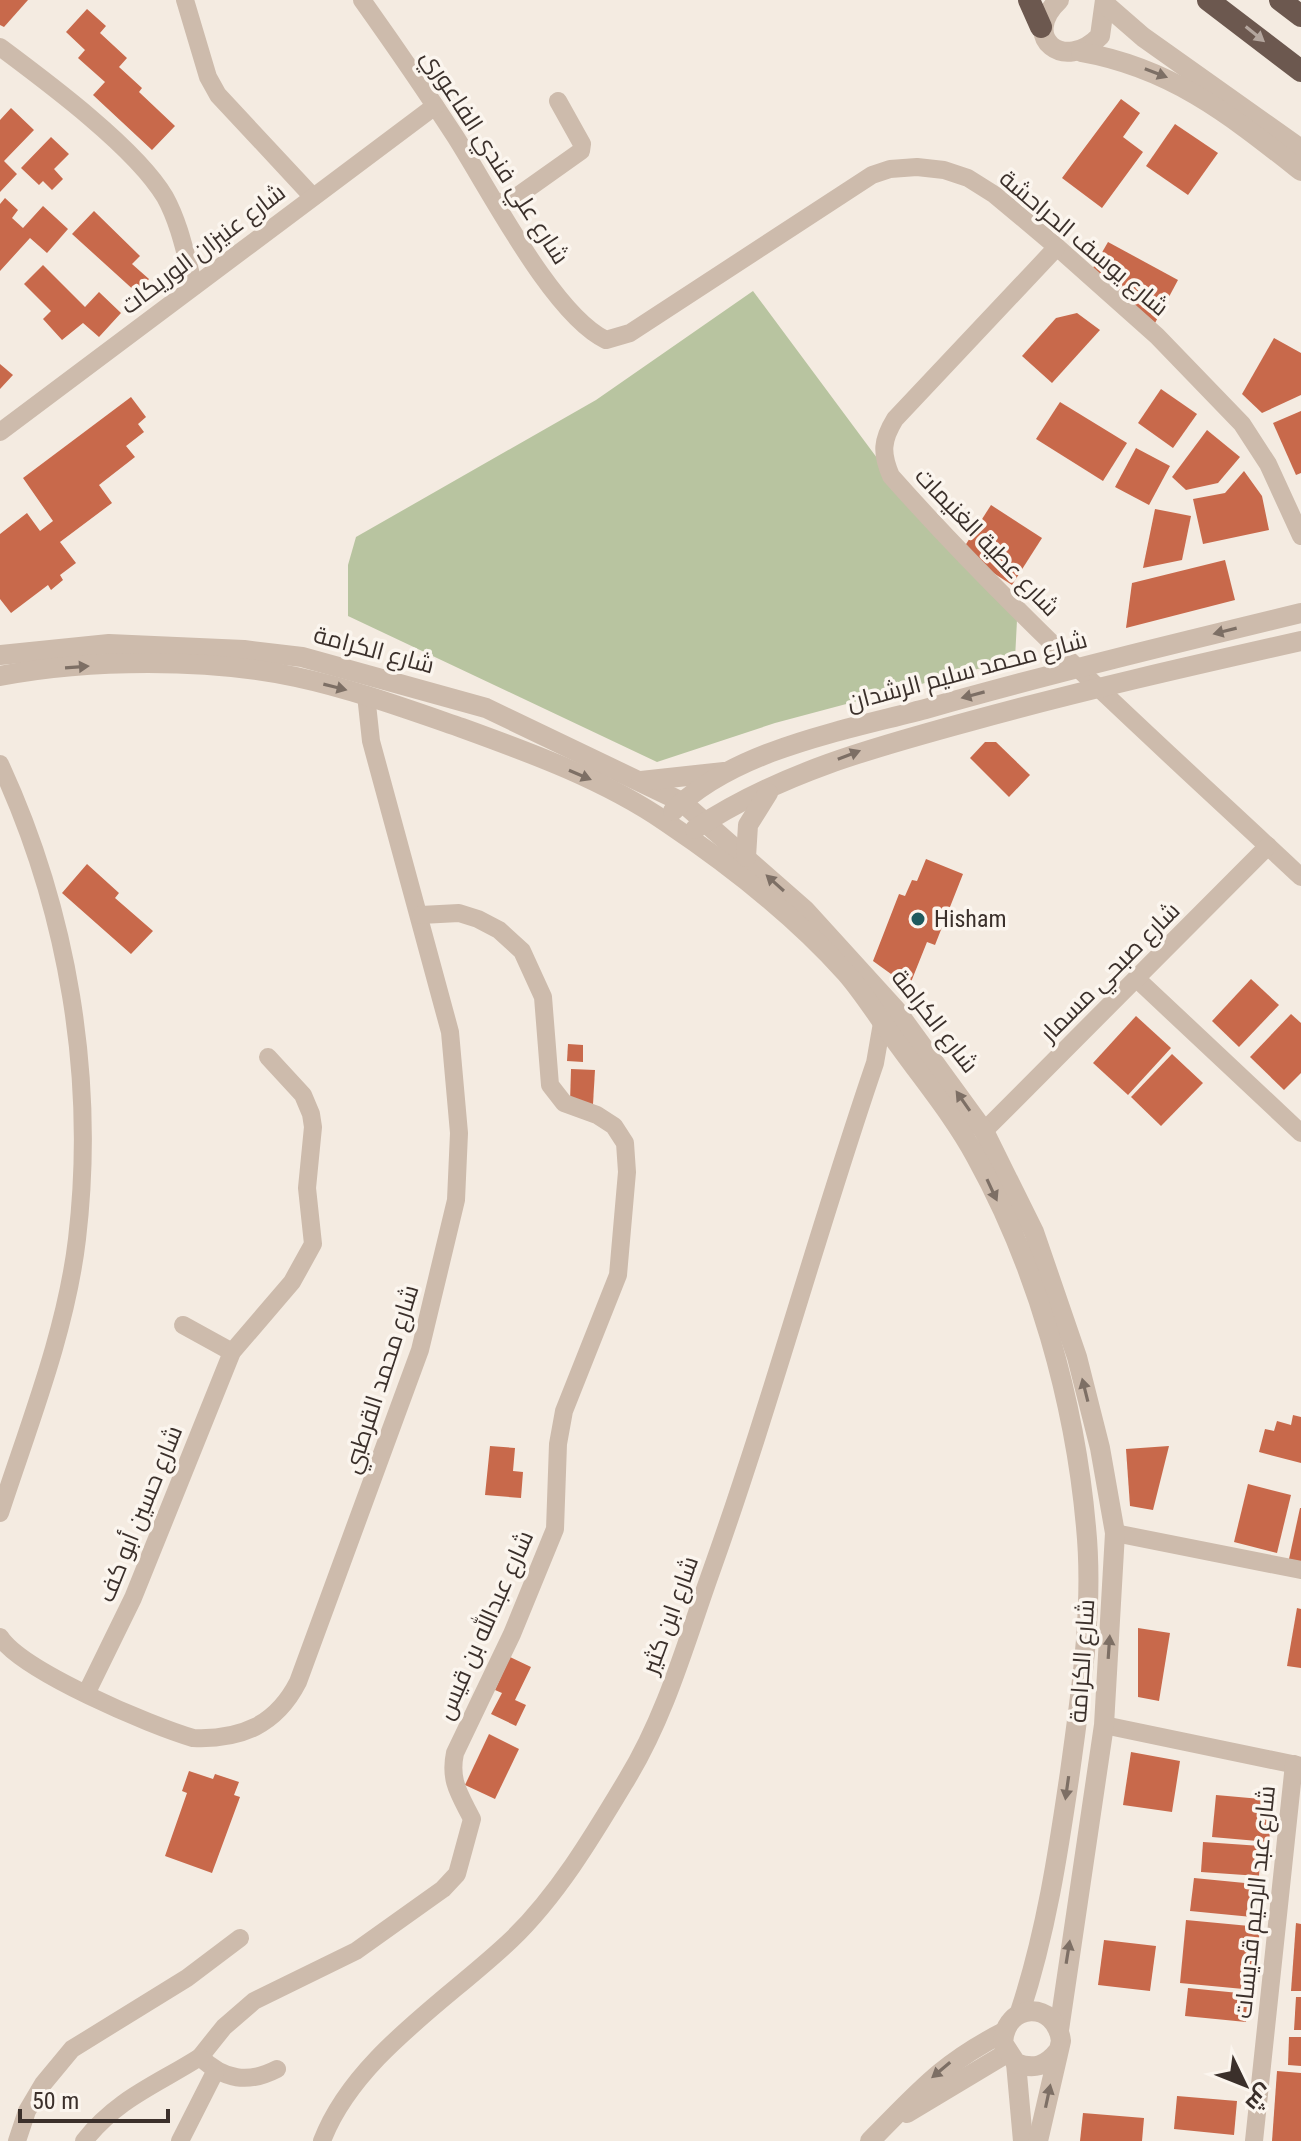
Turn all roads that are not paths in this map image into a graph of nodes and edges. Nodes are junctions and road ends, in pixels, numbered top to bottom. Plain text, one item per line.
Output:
1 (185, 0) edge
2 (362, 0) edge
3 (1029, 0) edge
4 (1059, 0) edge
5 (1208, 0) edge
6 (1280, 0) edge
7 (1105, 2) edge
8 (1301, 16) edge
9 (1041, 27) junction
10 (0, 47) edge
11 (1081, 52) junction
12 (1301, 71) edge
13 (558, 101) dead end
14 (435, 106) junction
15 (1301, 149) edge
16 (1301, 171) edge
17 (313, 197) junction
18 (498, 203) junction
19 (1057, 247) junction
20 (194, 286) junction
21 (594, 334) joint
22 (0, 432) edge
23 (1301, 536) edge
24 (1301, 613) edge
25 (1301, 641) edge
26 (0, 655) edge
27 (1076, 667) junction
28 (0, 676) edge
29 (1095, 686) junction
30 (366, 695) junction
31 (0, 764) edge
32 (728, 772) junction
33 (639, 781) junction
34 (777, 784) junction
35 (682, 802) junction
36 (664, 820) junction
37 (705, 823) junction
38 (686, 836) junction
39 (1268, 846) junction
40 (746, 857) junction
41 (1301, 877) edge
42 (421, 915) junction
43 (1138, 980) junction
44 (889, 1017) junction
45 (268, 1057) dead end
46 (984, 1131) junction
47 (1301, 1133) edge
48 (183, 1325) dead end
49 (232, 1352) junction
50 (0, 1513) edge
51 (1115, 1533) junction
52 (1301, 1570) edge
53 (0, 1637) edge
54 (87, 1692) junction
55 (1104, 1725) junction
56 (1297, 1765) edge
57 (240, 1938) dead end
58 (1020, 2012) junction
59 (1004, 2032) junction
60 (1059, 2040) junction
61 (200, 2057) junction
62 (1011, 2058) junction
63 (277, 2069) dead end
64 (215, 2072) junction
65 (889, 2122) junction
66 (17, 2141) edge
67 (84, 2141) edge
68 (180, 2141) edge
69 (322, 2141) edge
70 (870, 2141) edge
71 (1023, 2141) edge
72 (1038, 2141) edge
73 (1254, 2141) edge

1 - 17 street
2 - 14 street, شارع علي فندي الفاعوري
3 - 9 highway
4 - 9 street
5 -> 12 highway
6 - 8 highway
7 - 11 street
7 - 15 street
9 - 11 street
10 - 20 street
11 -> 16 street
13 - 18 street
14 - 17 street, شارع عنيزان الوريكات
14 - 18 street, شارع علي فندي الفاعوري
17 - 20 street, شارع عنيزان الوريكات
18 - 21 street, شارع علي فندي الفاعوري
19 - 21 street, شارع يوسف الحراحشة
19 - 23 street, شارع يوسف الحراحشة
19 - 27 street, شارع عطية الغنيمات
20 - 22 street, شارع عنيزان الوريكات
24 -> 27 street, شارع محمد سليم الرشدان
25 - 29 street, شارع محمد سليم الرشدان
26 - 33 street, شارع الكرامة
27 - 29 street, شارع عطية الغنيمات
27 -> 32 street, شارع محمد سليم الرشدان
28 -> 30 street, شارع الكرامة
34 -> 29 street, شارع محمد سليم الرشدان
29 - 39 street, شارع عطية الغنيمات
30 -> 36 street, شارع الكرامة
30 - 42 street, شارع محمد القرطبي
31 - 50 street
32 - 33 street
32 - 35 street, شارع محمد سليم الرشدان
33 - 35 street, شارع الكرامة
34 - 37 street, شارع محمد سليم الرشدان
34 - 40 street
35 - 36 street, شارع محمد سليم الرشدان
35 - 37 street, شارع الكرامة
36 - 38 street, شارع الكرامة
37 - 38 street, شارع محمد سليم الرشدان
37 - 40 street, شارع الكرامة
38 - 44 street, شارع الكرامة
39 - 41 street, شارع عطية الغنيمات
39 - 43 street, شارع صبحي مسمار
44 -> 40 street, شارع الكرامة
42 - 54 street, شارع محمد القرطبي
42 - 61 street, شارع عبدالله بن قيس
43 - 46 street, شارع صبحي مسمار
43 - 47 street
46 -> 44 street, شارع الكرامة
44 -> 58 street, شارع الكرامة
44 - 69 street, شارع ابن كثير
45 - 49 street, شارع حسين أبو كف
51 -> 46 street, شارع الكرامة
48 - 49 street
49 - 54 street, شارع حسين أبو كف
51 - 52 street
55 -> 51 street, شارع الكرامة
53 - 54 street, شارع محمد القرطبي
55 - 56 street
60 -> 55 street, شارع الكرامة
56 - 73 street, شارع عبد الرحيم قديسات
57 - 66 street
58 - 59 street
58 - 60 street
59 - 62 street
59 -> 65 street
60 - 62 street
72 -> 60 street, شارع الكرامة
61 - 64 street
61 - 67 street, شارع عبدالله بن قيس
62 - 65 street
62 - 71 street
63 - 64 street
64 - 68 street
65 - 70 street

